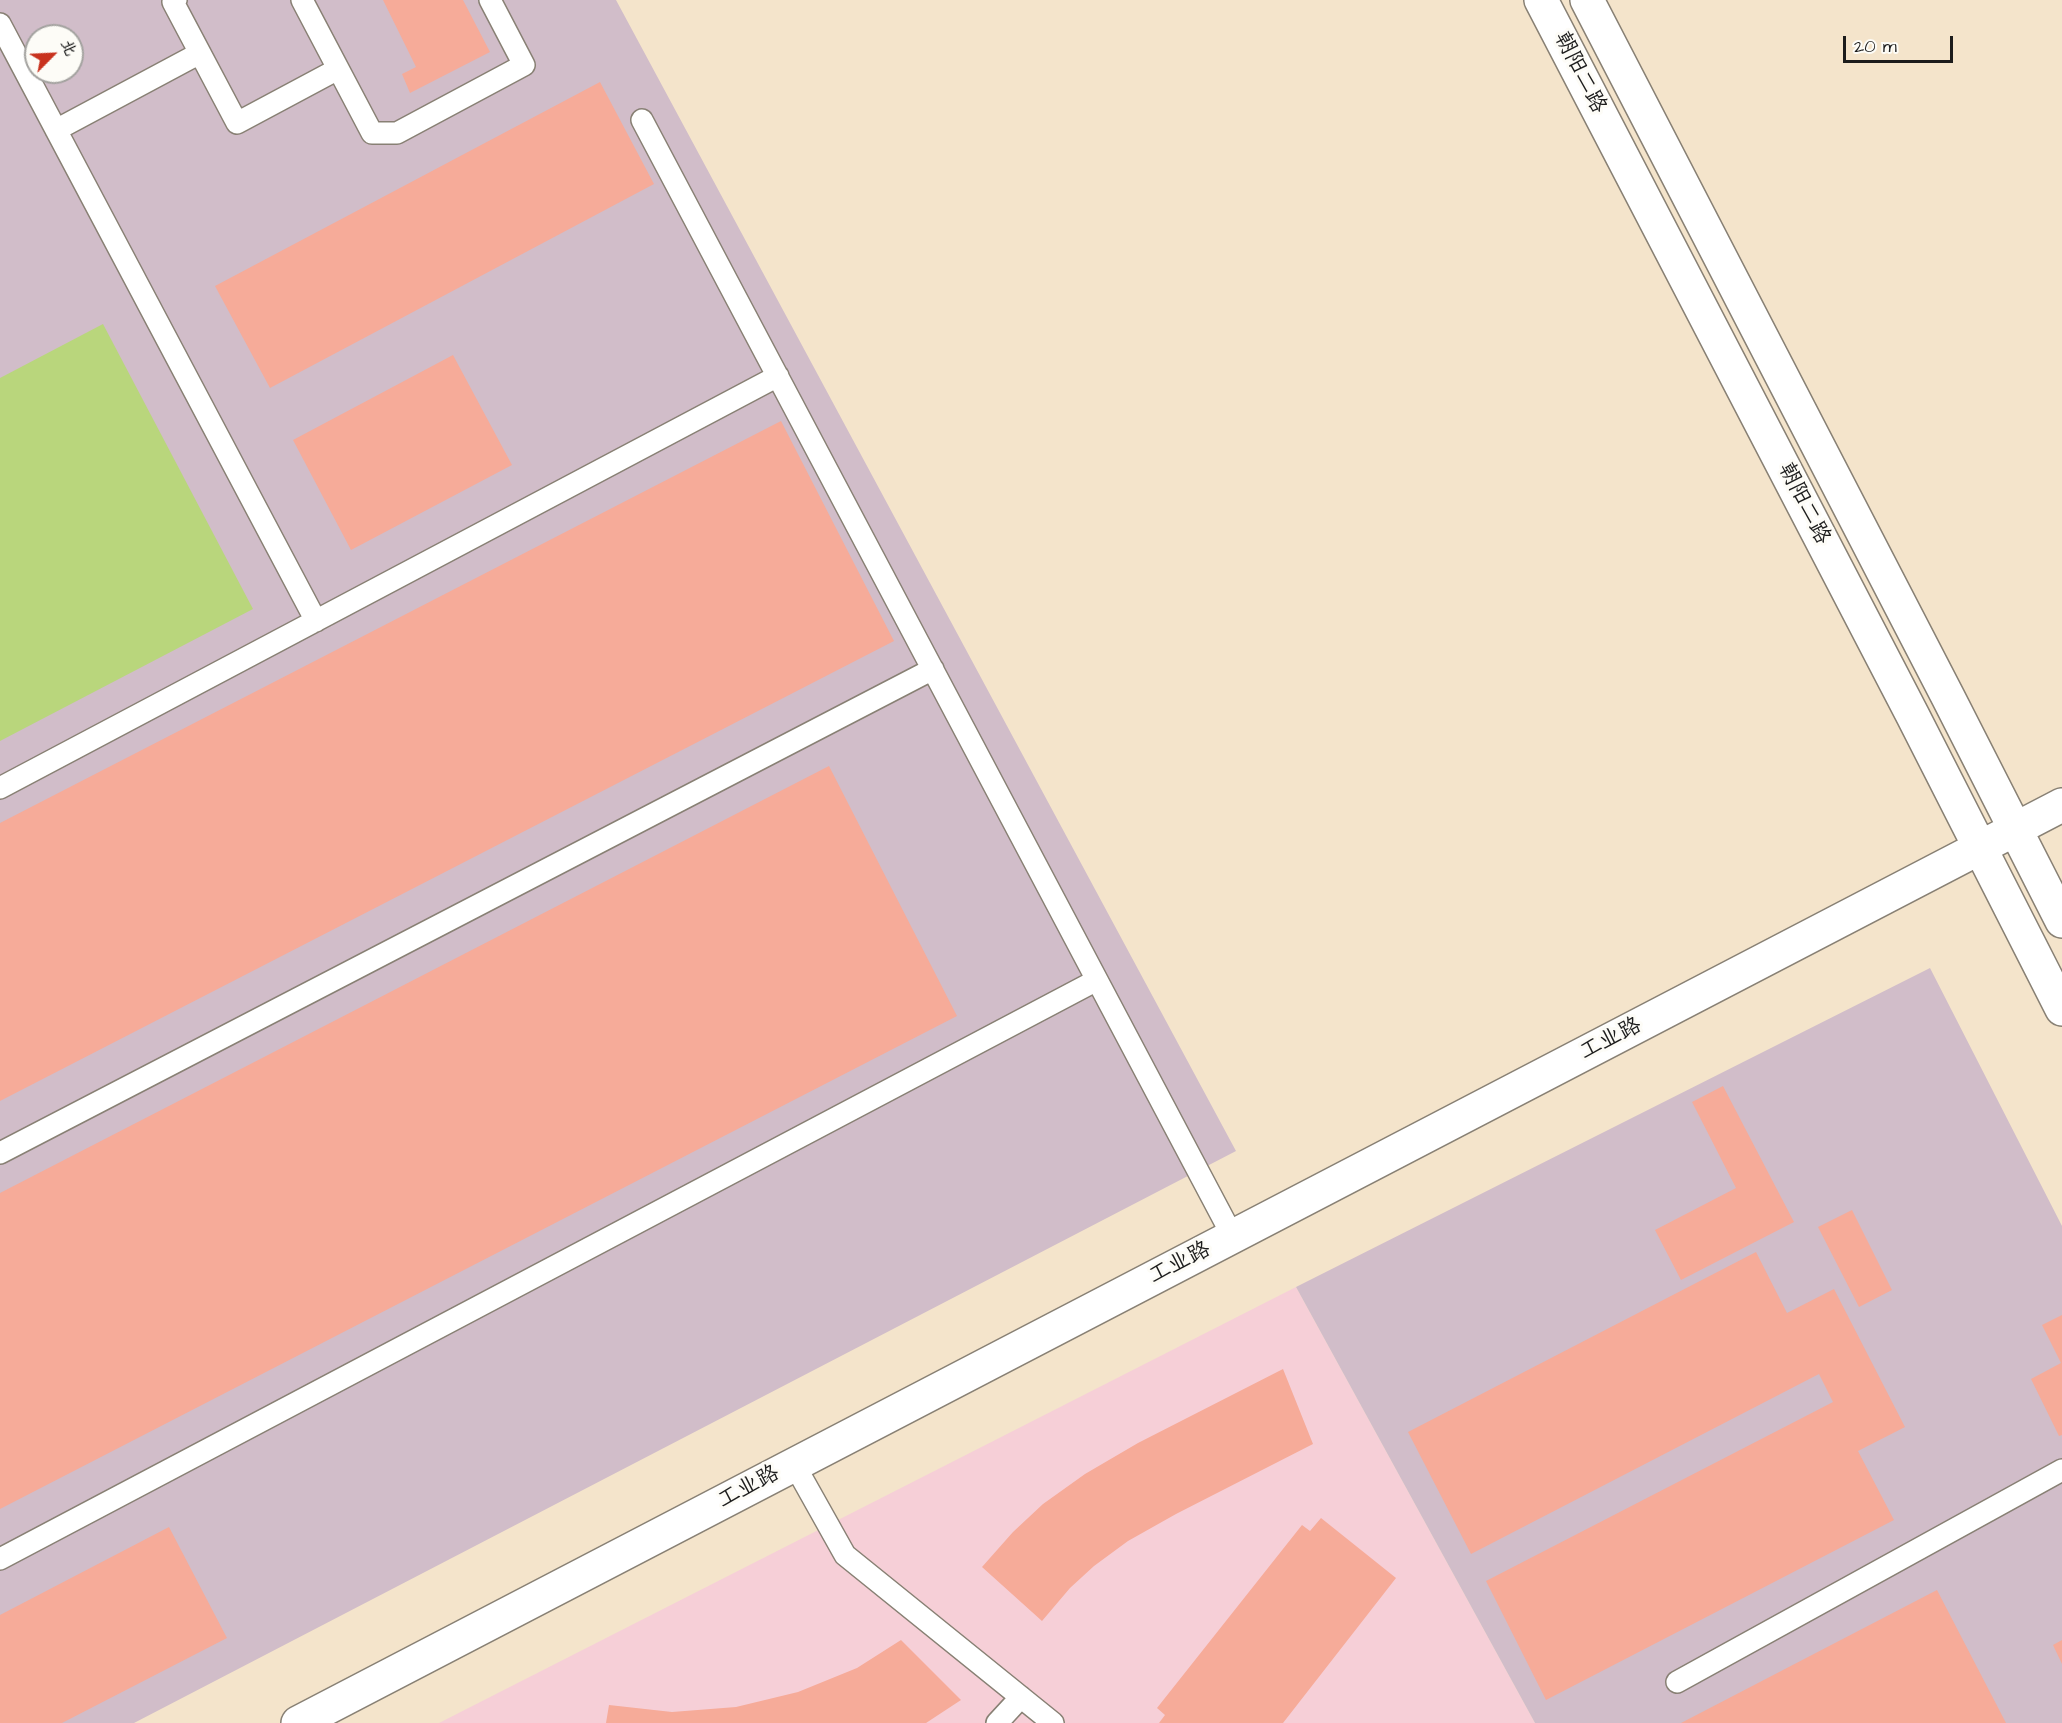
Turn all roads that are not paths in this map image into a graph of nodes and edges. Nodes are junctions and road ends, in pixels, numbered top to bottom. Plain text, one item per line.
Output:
1 (176, 0) edge
2 (302, 0) edge
3 (490, 0) edge
4 (1541, 0) edge
5 (1587, 0) edge
6 (0, 24) edge
7 (200, 53) junction
8 (338, 69) junction
9 (642, 120) dead end
10 (56, 130) junction
11 (778, 376) junction
12 (316, 621) junction
13 (933, 669) junction
14 (0, 788) edge
15 (2062, 806) edge
16 (2015, 830) junction
17 (1980, 848) junction
18 (2062, 921) edge
19 (1097, 980) junction
20 (2062, 1009) edge
21 (0, 1153) edge
22 (1233, 1237) junction
23 (794, 1464) junction
24 (2062, 1470) edge
25 (0, 1559) edge
26 (1677, 1682) dead end
27 (1021, 1697) junction
28 (298, 1723) edge
29 (997, 1723) edge
30 (1053, 1723) edge

1 - 7 lane
2 - 8 lane
3 - 8 lane
4 - 17 street, 朝阳二路
5 - 16 street, 朝阳二路
6 - 10 lane
7 - 8 lane
7 - 10 lane
9 - 11 lane
10 - 12 lane
11 - 12 lane
11 - 13 lane
12 - 14 lane
13 - 19 lane
13 - 21 lane
15 - 16 street, 工业路
16 - 17 street, 工业路
16 - 18 street, 朝阳二路
17 - 20 street, 朝阳二路
17 - 22 street, 工业路
19 - 22 lane
19 - 25 lane
22 - 23 street, 工业路
23 - 27 lane
23 - 28 street, 工业路
24 - 26 lane
27 - 29 lane
27 - 30 lane

